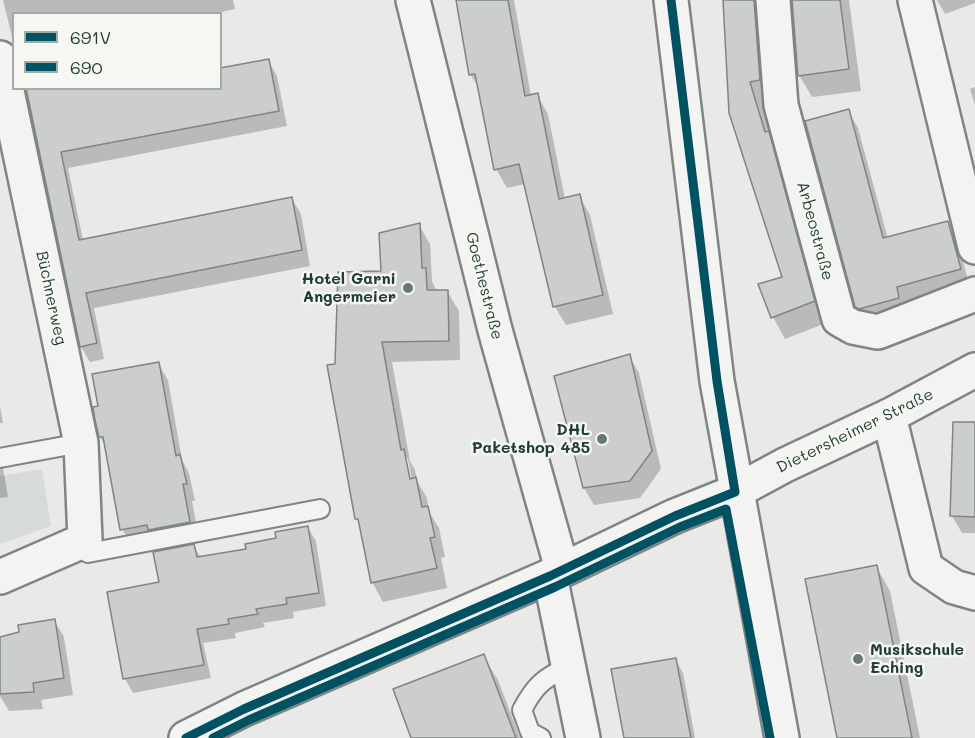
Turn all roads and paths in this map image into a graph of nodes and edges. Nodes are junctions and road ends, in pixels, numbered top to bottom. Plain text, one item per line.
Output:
1 (413, 0) edge
2 (671, 0) edge
3 (772, 0) edge
4 (915, 0) edge
5 (0, 58) edge
6 (975, 248) edge
7 (975, 294) edge
8 (975, 370) edge
9 (889, 416) junction
10 (81, 443) junction
11 (0, 458) edge
12 (735, 492) junction
13 (320, 509) dead end
14 (86, 546) junction
15 (556, 573) junction
16 (0, 577) edge
17 (975, 593) edge
18 (569, 666) junction
19 (186, 738) edge
20 (541, 738) edge
21 (583, 738) edge
22 (782, 738) edge

1 - 15 street, Goethestraße
2 - 12 street
3 - 7 street, Arbeostraße
4 - 6 street
5 - 10 street, Büchnerweg
8 - 9 street, Dietersheimer Straße
9 - 12 street, Dietersheimer Straße
9 - 17 street
10 - 11 lane
10 - 14 street, Büchnerweg
12 - 15 street, Dietersheimer Straße
12 - 22 street
13 - 14 lane
14 - 16 street
15 - 18 street, Goethestraße
15 - 19 street, Dietersheimer Straße
18 - 20 lane
18 - 21 street, Goethestraße

